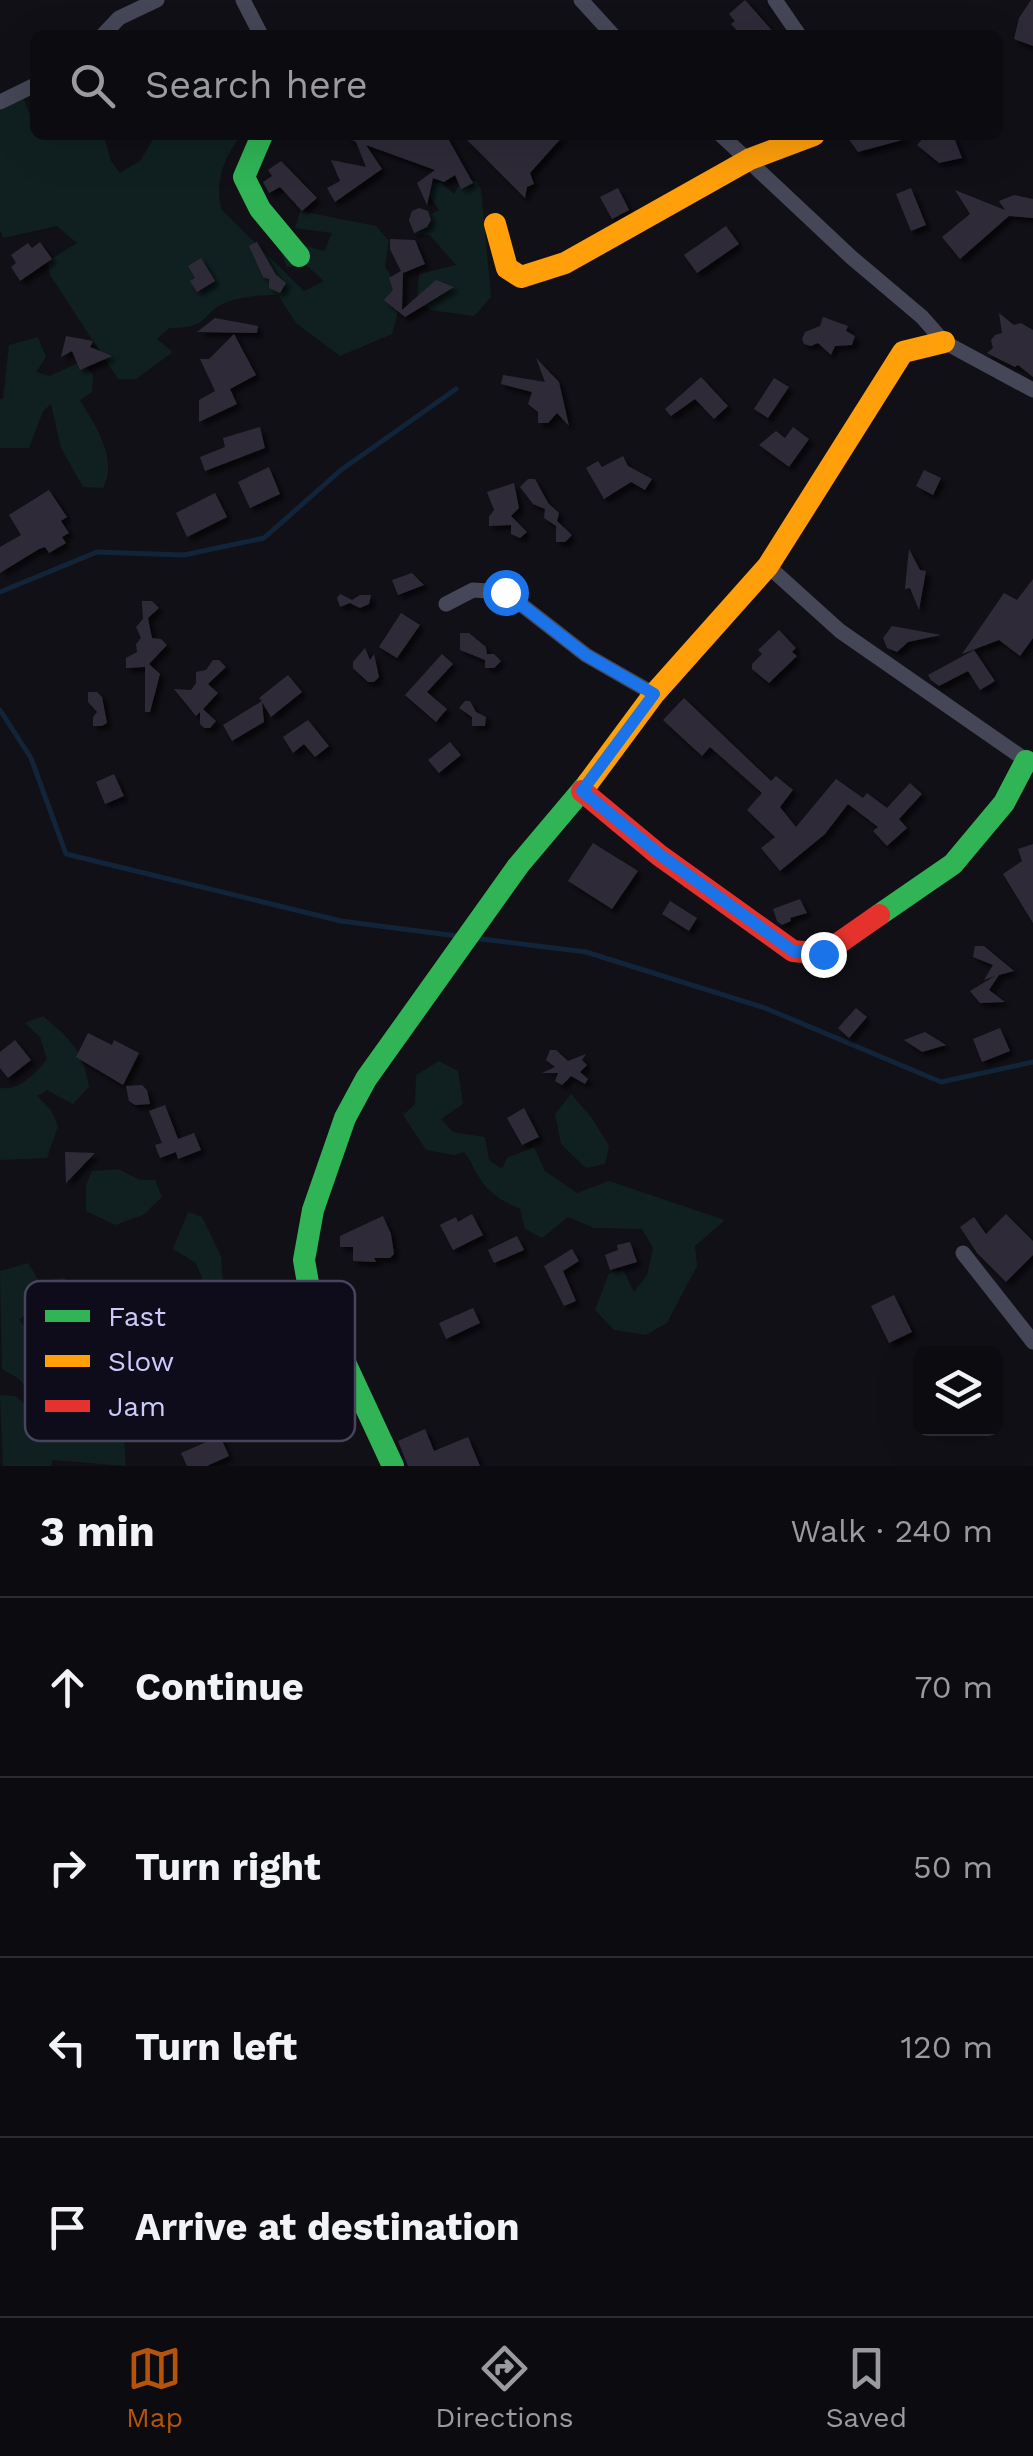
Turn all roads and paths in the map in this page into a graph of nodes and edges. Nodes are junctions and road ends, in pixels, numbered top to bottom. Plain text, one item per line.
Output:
1 (158, 0) edge
2 (243, 0) edge
3 (582, 0) edge
4 (775, 0) edge
5 (108, 30) edge
6 (258, 30) edge
7 (609, 30) edge
8 (796, 30) edge
9 (30, 87) edge
10 (0, 102) edge
11 (260, 140) edge
12 (727, 140) edge
13 (801, 140) edge
14 (750, 159) junction
15 (495, 224) dead end
16 (299, 256) dead end
17 (922, 318) junction
18 (944, 342) junction
19 (903, 352) junction
20 (1033, 390) edge
21 (768, 566) junction
22 (446, 604) dead end
23 (654, 694) junction
24 (1030, 763) edge
25 (582, 791) junction
26 (962, 1254) dead end
27 (308, 1281) edge
28 (1033, 1342) edge
29 (355, 1383) edge
30 (394, 1466) edge

1 - 5 street
2 - 6 street
3 - 7 street
4 - 8 street
9 - 10 street
11 - 16 street
12 - 14 street
13 - 14 street
14 - 15 street
14 - 17 street
17 - 18 street
17 - 19 street
18 - 19 street
18 - 20 street
19 - 21 street
21 - 23 street
21 - 24 street
22 - 23 street
23 - 25 street
24 - 25 street
25 - 27 street
26 - 28 street
29 - 30 street

